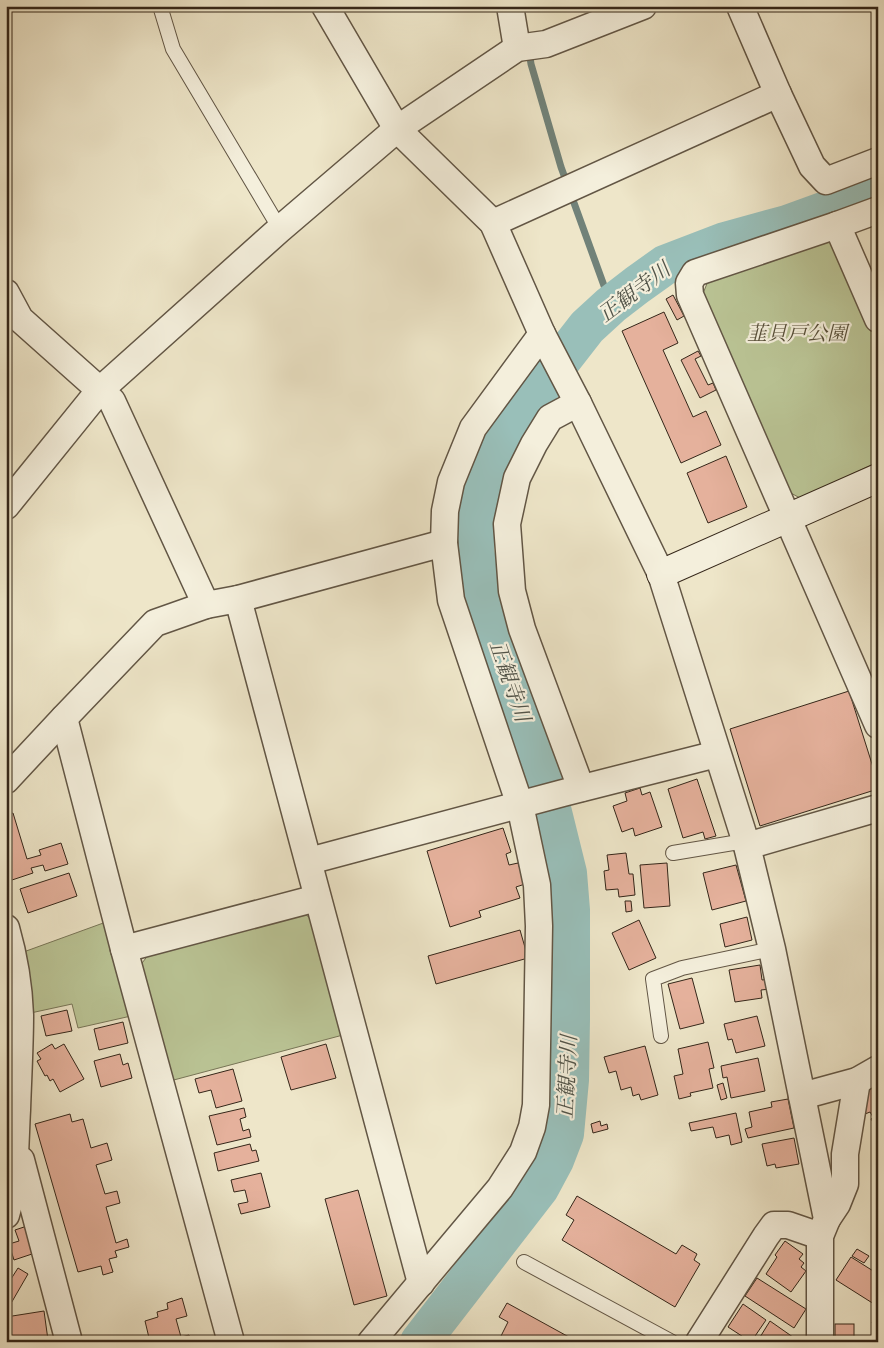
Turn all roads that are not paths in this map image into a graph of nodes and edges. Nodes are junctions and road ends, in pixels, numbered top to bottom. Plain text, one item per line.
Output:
1 (160, 6) edge
2 (325, 6) edge
3 (510, 6) edge
4 (643, 6) edge
5 (740, 6) edge
6 (526, 46) junction
7 (778, 94) junction
8 (397, 129) junction
9 (878, 161) edge
10 (878, 210) edge
11 (493, 222) junction
12 (837, 225) junction
13 (280, 230) junction
14 (6, 293) edge
15 (878, 319) edge
16 (13, 321) edge
17 (546, 341) junction
18 (99, 391) junction
19 (573, 394) junction
20 (878, 478) edge
21 (6, 506) edge
22 (788, 517) junction
23 (444, 543) junction
24 (661, 574) junction
25 (238, 599) junction
26 (206, 605) junction
27 (64, 718) junction
28 (878, 725) edge
29 (717, 754) junction
30 (6, 780) edge
31 (572, 791) junction
32 (524, 804) junction
33 (878, 808) edge
34 (746, 844) junction
35 (673, 853) dead end
36 (310, 861) junction
37 (318, 898) junction
38 (6, 928) edge
39 (772, 948) junction
40 (124, 949) junction
41 (660, 1036) dead end
42 (867, 1075) edge
43 (802, 1096) junction
44 (16, 1140) junction
45 (6, 1215) edge
46 (823, 1228) junction
47 (524, 1262) dead end
48 (421, 1283) junction
49 (69, 1342) edge
50 (231, 1342) edge
51 (371, 1342) edge
52 (672, 1342) edge
53 (699, 1342) edge
54 (820, 1342) edge

1 - 13 lane
2 - 8 street
3 - 6 street
4 - 6 street
5 - 7 street
6 - 8 street
7 - 9 street
7 - 11 street
8 - 11 street
8 - 13 street
10 - 12 street
11 - 17 street
12 - 15 street
12 - 22 street
13 - 18 street
14 - 16 street
16 - 18 street
17 - 19 street
17 - 23 street
18 - 21 street
18 - 26 street
19 - 24 street
19 - 31 street
20 - 22 street
22 - 24 street
22 - 28 street
23 - 25 street
23 - 32 street
24 - 29 street
25 - 26 street
25 - 36 street
26 - 27 street
27 - 30 street
27 - 40 street
29 - 31 street
29 - 34 street
31 - 32 street
32 - 36 street
32 - 48 street
33 - 34 street
34 - 35 lane
34 - 39 street
36 - 37 street
37 - 40 street
37 - 48 street
38 - 44 street
39 - 41 lane
39 - 43 street
40 - 50 street
42 - 43 street
42 - 46 street
43 - 46 street
44 - 45 street
44 - 49 street
46 - 53 street
46 - 54 street
47 - 52 lane
48 - 51 street

